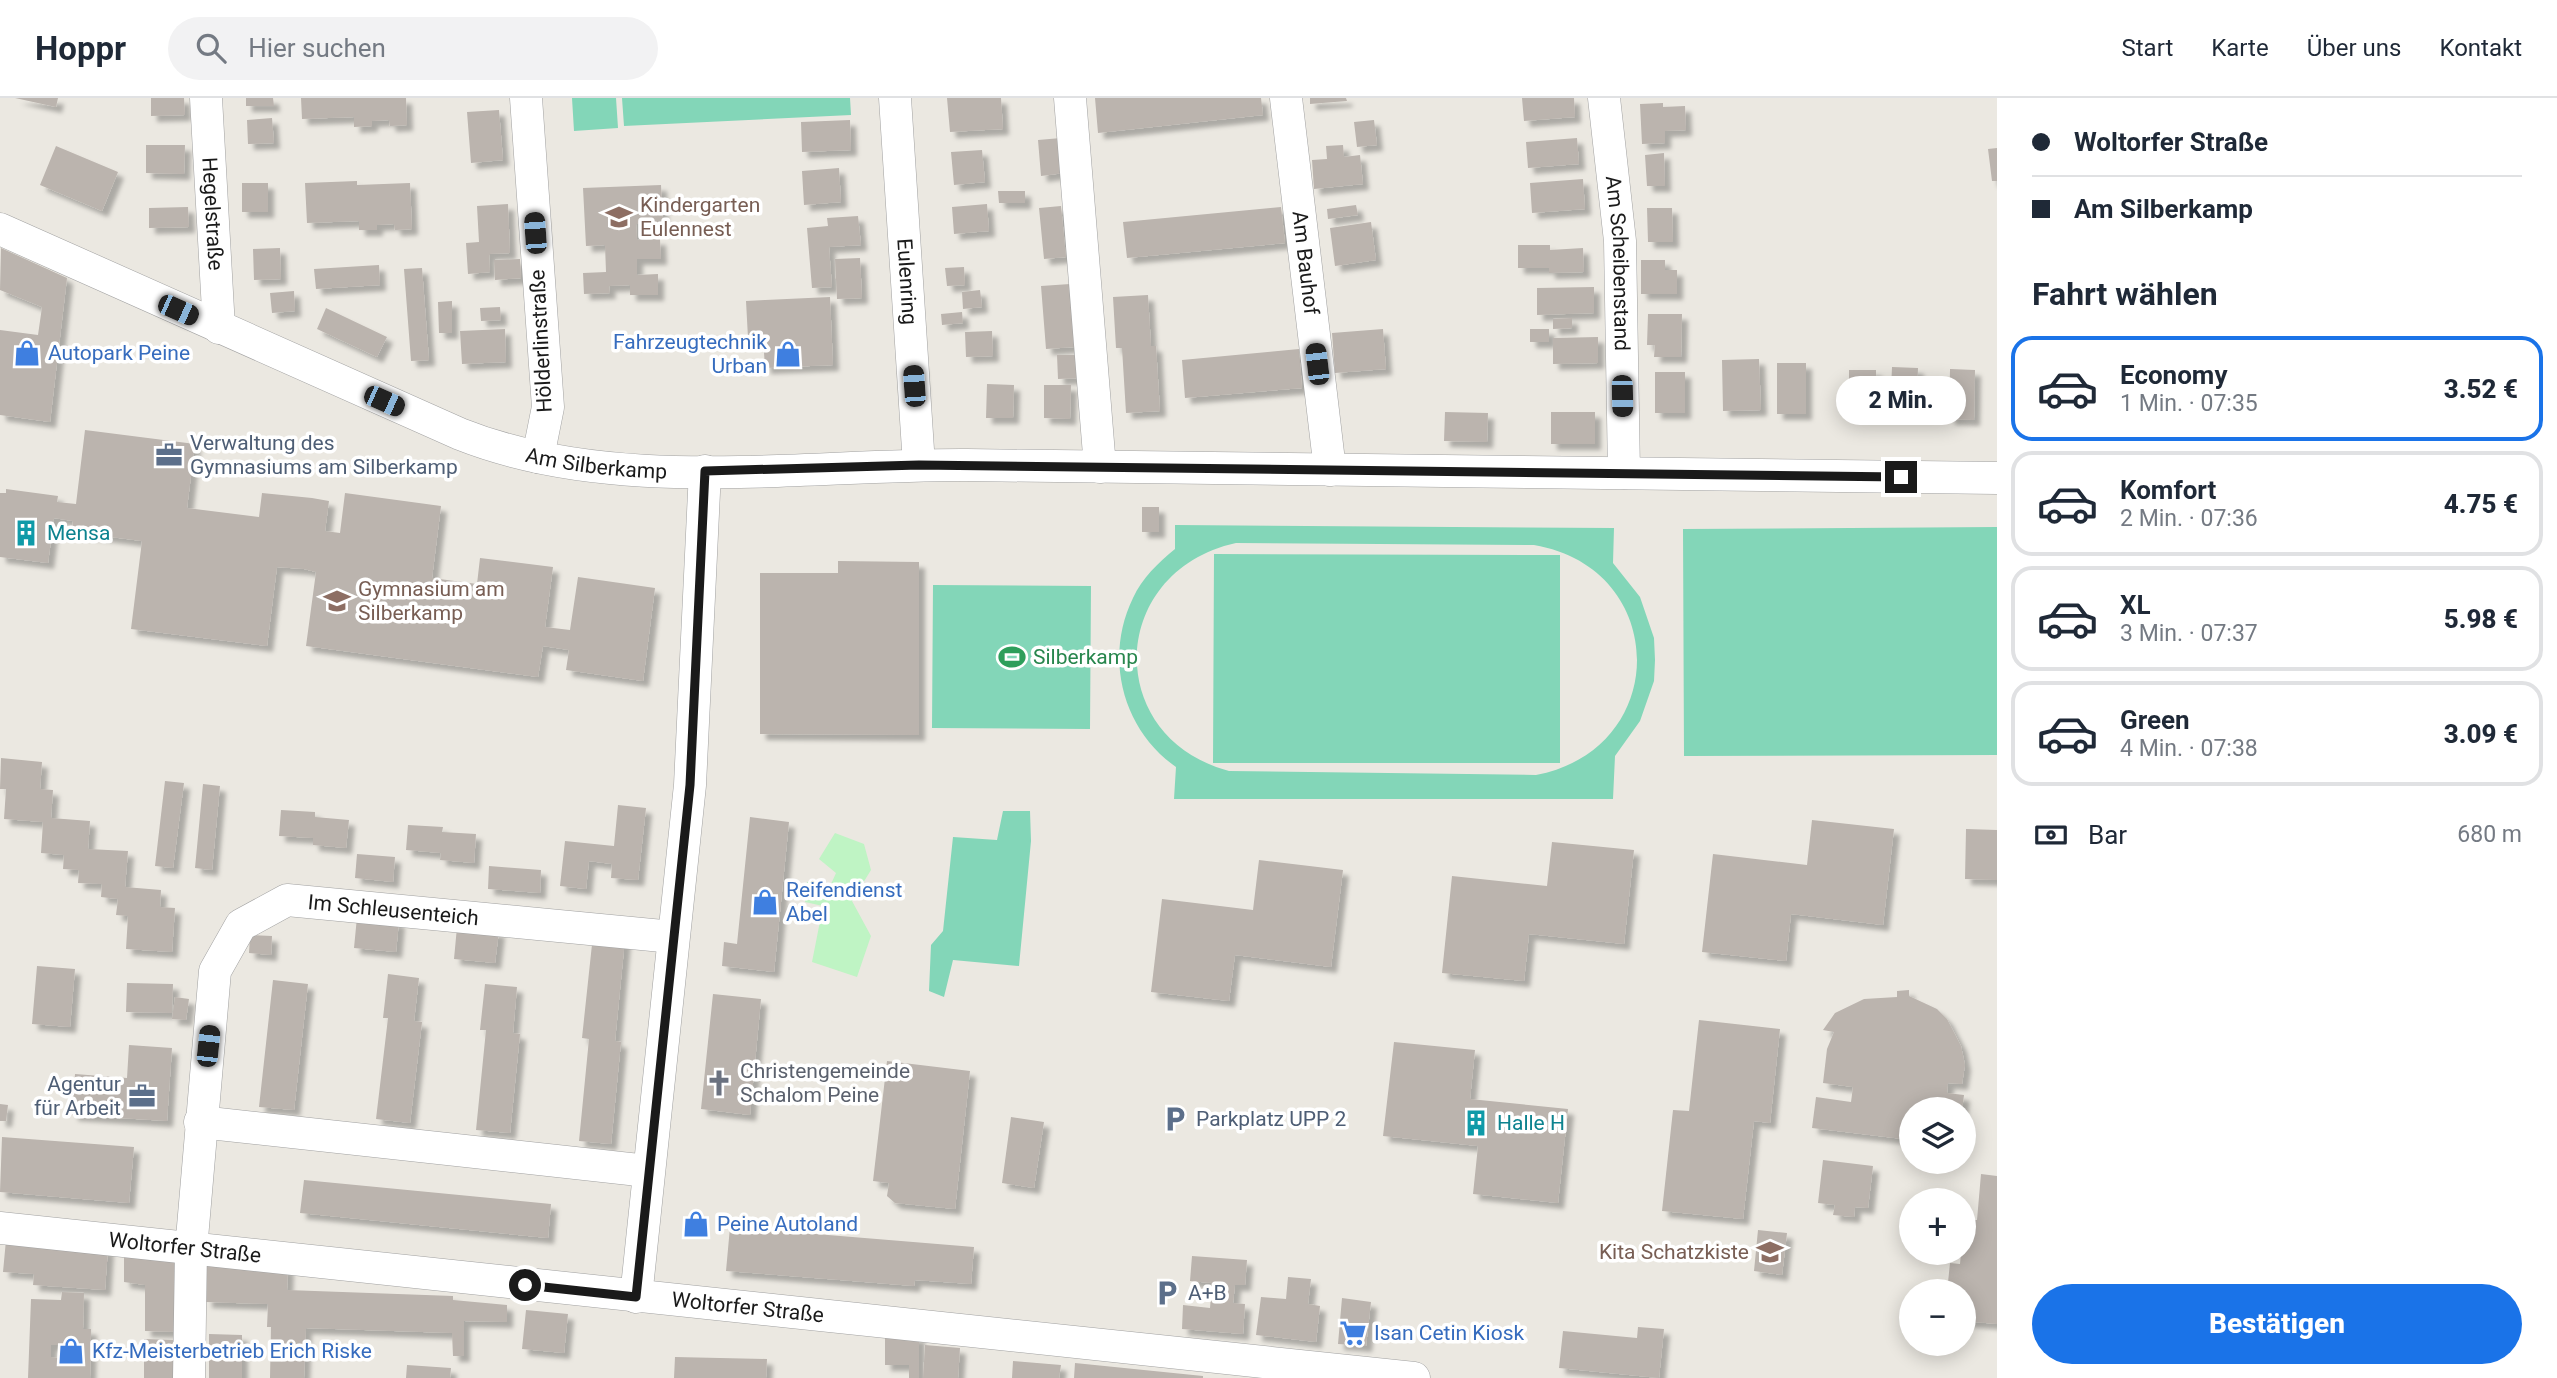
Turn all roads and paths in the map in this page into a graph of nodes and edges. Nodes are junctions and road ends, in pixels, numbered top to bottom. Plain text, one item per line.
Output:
1 (206, 98) edge
2 (526, 98) edge
3 (895, 98) edge
4 (1070, 98) edge
5 (1286, 98) edge
6 (1604, 98) edge
7 (0, 229) edge
8 (219, 328) junction
9 (538, 457) junction
10 (919, 465) junction
11 (1100, 467) junction
12 (1330, 470) junction
13 (705, 471) junction
14 (1624, 473) junction
15 (1997, 478) edge
16 (673, 937) junction
17 (200, 1122) junction
18 (648, 1171) junction
19 (0, 1228) edge
20 (191, 1250) junction
21 (636, 1297) junction
22 (189, 1378) edge
23 (1414, 1378) edge

1 - 8 street, Hegelstraße
2 - 9 street, Hölderlinstraße
3 - 10 street, Eulenring
4 - 11 street
5 - 12 street, Am Bauhof
6 - 14 street, Am Scheibenstand
7 - 8 street, Am Silberkamp
8 - 9 street, Am Silberkamp
9 - 13 street, Am Silberkamp
10 - 11 street, Am Silberkamp
10 - 13 street, Am Silberkamp
11 - 12 street, Am Silberkamp
12 - 14 street, Am Silberkamp
13 - 16 street
14 - 15 street, Am Silberkamp
16 - 17 street, Im Schleusenteich
16 - 18 street
17 - 18 street
17 - 20 street, Im Schleusenteich
18 - 21 street
19 - 20 street, Woltorfer Straße
20 - 21 street, Woltorfer Straße
20 - 22 street, Im Schleusenteich
21 - 23 street, Woltorfer Straße

